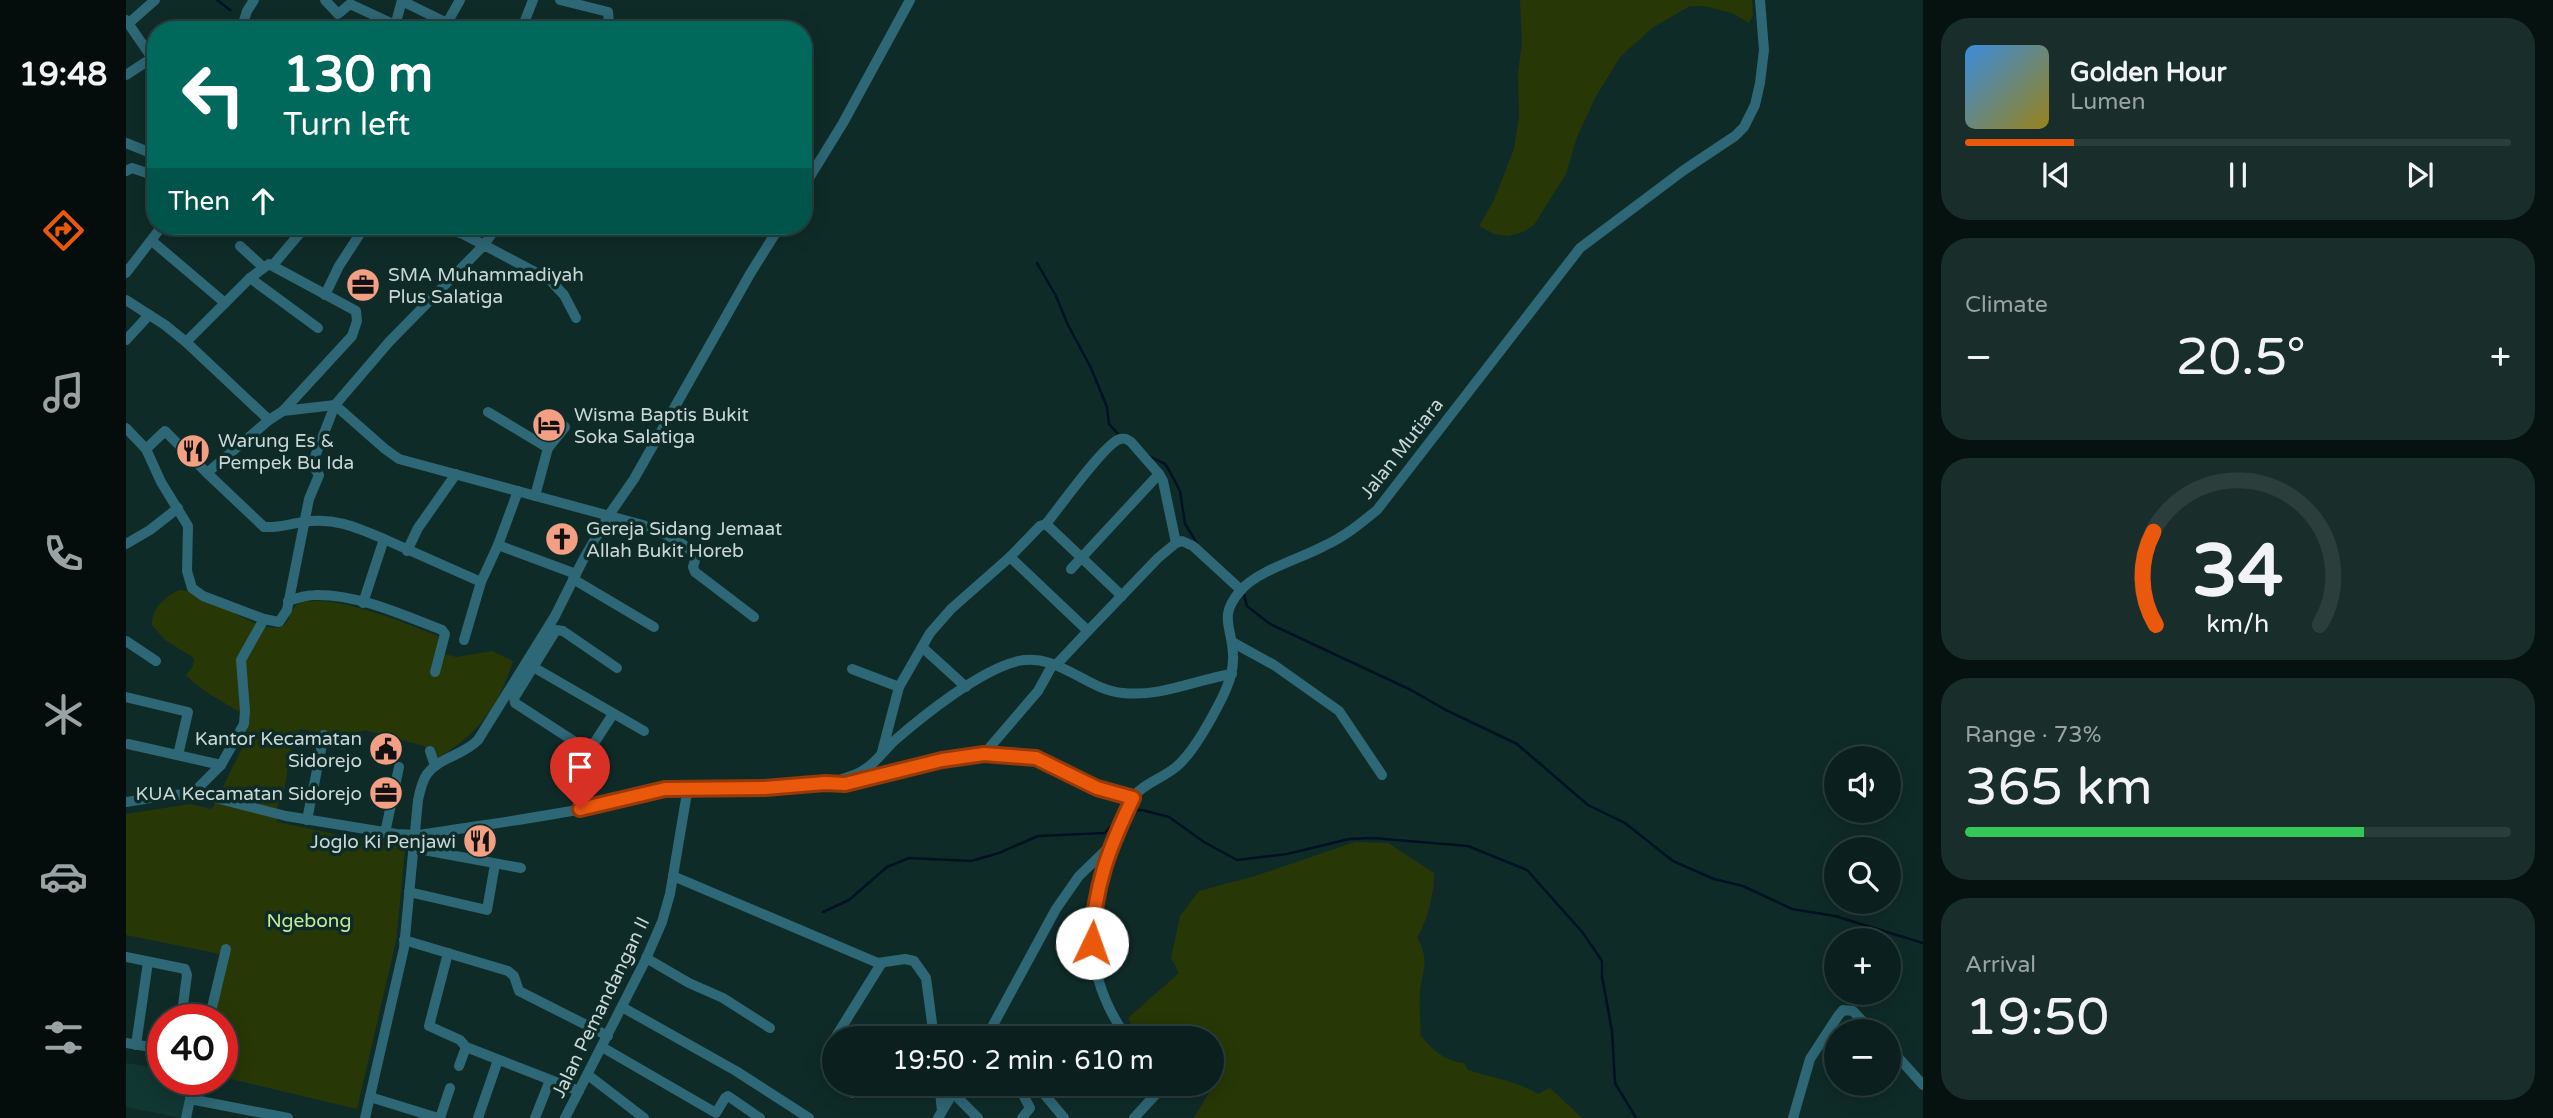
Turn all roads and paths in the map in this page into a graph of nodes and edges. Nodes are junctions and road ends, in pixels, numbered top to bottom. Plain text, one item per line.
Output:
1 (155, 0) edge
2 (254, 0) edge
3 (325, 0) edge
4 (402, 0) edge
5 (460, 0) edge
6 (533, 0) edge
7 (560, 0) edge
8 (910, 0) edge
9 (1760, 0) edge
10 (573, 1) edge
11 (127, 21) edge
12 (244, 21) edge
13 (382, 21) edge
14 (397, 21) edge
15 (443, 21) edge
16 (448, 21) edge
17 (525, 21) edge
18 (607, 21) edge
19 (147, 49) edge
20 (147, 63) edge
21 (126, 75) edge
22 (126, 143) edge
23 (147, 151) edge
24 (126, 171) edge
25 (147, 173) edge
26 (812, 173) edge
27 (156, 235) edge
28 (297, 235) edge
29 (359, 235) edge
30 (465, 235) edge
31 (491, 235) edge
32 (774, 235) edge
33 (152, 241) junction
34 (484, 245) junction
35 (240, 246) dead end
36 (268, 266) junction
37 (126, 273) edge
38 (250, 278) junction
39 (325, 295) junction
40 (126, 300) edge
41 (225, 303) junction
42 (149, 315) junction
43 (576, 318) dead end
44 (318, 328) dead end
45 (126, 340) edge
46 (186, 341) junction
47 (335, 405) junction
48 (283, 411) junction
49 (488, 412) dead end
50 (269, 420) junction
51 (565, 427) dead end
52 (126, 428) edge
53 (548, 448) junction
54 (146, 449) junction
55 (207, 473) junction
56 (456, 474) junction
57 (1159, 474) junction
58 (518, 491) junction
59 (535, 496) junction
60 (178, 508) junction
61 (609, 515) junction
62 (305, 521) junction
63 (1046, 524) junction
64 (384, 539) junction
65 (1176, 543) junction
66 (126, 544) edge
67 (498, 545) junction
68 (407, 551) junction
69 (1010, 557) junction
70 (1081, 558) junction
71 (1071, 569) dead end
72 (575, 576) junction
73 (481, 582) junction
74 (1241, 590) junction
75 (1122, 596) junction
76 (288, 601) junction
77 (363, 603) junction
78 (754, 617) dead end
79 (264, 619) junction
80 (654, 627) dead end
81 (1088, 631) junction
82 (464, 640) dead end
83 (126, 641) edge
84 (1232, 642) junction
85 (922, 647) junction
86 (156, 661) dead end
87 (1055, 664) junction
88 (530, 665) junction
89 (617, 668) dead end
90 (852, 669) dead end
91 (435, 672) dead end
92 (1232, 674) junction
93 (899, 687) junction
94 (966, 687) junction
95 (126, 697) edge
96 (614, 714) junction
97 (644, 731) dead end
98 (324, 736) dead end
99 (128, 744) dead end
100 (430, 751) dead end
101 (984, 754) junction
102 (178, 755) junction
103 (881, 755) junction
104 (221, 765) junction
105 (435, 766) junction
106 (399, 767) dead end
107 (1381, 775) dead end
108 (820, 784) junction
109 (688, 788) junction
110 (193, 793) junction
111 (1133, 798) junction
112 (126, 802) edge
113 (307, 820) junction
114 (384, 833) junction
115 (414, 835) junction
116 (1112, 844) junction
117 (413, 848) junction
118 (495, 864) junction
119 (521, 868) dead end
120 (673, 876) junction
121 (409, 892) junction
122 (404, 940) junction
123 (226, 949) dead end
124 (448, 953) junction
125 (126, 957) edge
126 (646, 958) junction
127 (148, 961) junction
128 (881, 964) junction
129 (183, 1004) edge
130 (213, 1004) edge
131 (622, 1007) junction
132 (1836, 1019) edge
133 (1861, 1019) edge
134 (842, 1026) edge
135 (933, 1026) edge
136 (993, 1026) edge
137 (1119, 1026) edge
138 (770, 1028) dead end
139 (608, 1036) junction
140 (1824, 1038) edge
141 (131, 1044) edge
142 (466, 1047) junction
143 (602, 1047) junction
144 (498, 1060) junction
145 (1901, 1060) edge
146 (459, 1066) dead end
147 (588, 1075) junction
148 (550, 1080) junction
149 (1923, 1085) edge
150 (450, 1088) dead end
151 (579, 1091) junction
152 (191, 1095) edge
153 (939, 1096) edge
154 (951, 1096) edge
155 (1024, 1096) edge
156 (1046, 1096) edge
157 (1154, 1096) edge
158 (370, 1097) junction
159 (190, 1099) junction
160 (959, 1099) dead end
161 (714, 1115) edge
162 (940, 1115) edge
163 (186, 1118) edge
164 (288, 1118) edge
165 (365, 1118) edge
166 (439, 1118) edge
167 (478, 1118) edge
168 (535, 1118) edge
169 (565, 1118) edge
170 (644, 1118) edge
171 (760, 1118) edge
172 (809, 1118) edge
173 (978, 1118) edge
174 (1022, 1118) edge
175 (1064, 1118) edge
176 (1134, 1118) edge
177 (1793, 1118) edge

1 - 11 street
2 - 12 street
3 - 13 street
4 - 14 street
4 - 15 street
5 - 16 street
6 - 17 street
7 - 10 street
8 - 26 street
9 - 74 street, Jalan Mutiara
10 - 18 street
11 - 19 street
20 - 21 street
22 - 23 street
24 - 25 street
27 - 33 street
28 - 36 street
29 - 39 street
30 - 34 street
31 - 34 street
32 - 61 street
33 - 37 street
33 - 41 street
34 - 43 street
34 - 47 street
35 - 36 street
36 - 38 street
36 - 39 street
38 - 41 street
38 - 44 street
39 - 48 street
40 - 42 street
41 - 46 street
42 - 45 street
42 - 46 street
46 - 50 street
47 - 48 street
47 - 56 street
47 - 62 street
48 - 50 street
49 - 53 street
50 - 55 street
51 - 53 street
52 - 54 street
53 - 59 street
54 - 55 street
54 - 60 street
55 - 62 street
56 - 58 street
56 - 68 street
57 - 63 street
57 - 65 street
57 - 70 street
58 - 59 street
58 - 67 street
59 - 61 street
60 - 66 street
60 - 79 street
61 - 72 street
61 - 78 street
62 - 64 street
62 - 76 street
63 - 69 street
63 - 70 street
64 - 68 street
64 - 77 street
65 - 74 street
65 - 75 street
67 - 72 street
67 - 73 street
68 - 73 street
69 - 81 street
69 - 85 street
70 - 71 street
70 - 75 street
72 - 80 street
72 - 88 street
73 - 82 street
74 - 84 street
75 - 81 street
76 - 77 street
76 - 79 street
77 - 91 street
79 - 104 street
81 - 87 street
83 - 86 street
84 - 92 street
84 - 107 street
85 - 93 street
85 - 94 street
87 - 92 street
87 - 94 street
87 - 101 street
88 - 89 street
88 - 96 street
88 - 96 street
88 - 105 street
90 - 93 street
92 - 111 street
93 - 103 street
94 - 103 street
95 - 102 street
96 - 97 street
98 - 113 street
99 - 102 street
100 - 105 street
101 - 108 street
101 - 111 street
102 - 104 street
103 - 108 street
104 - 110 street
105 - 115 street
106 - 114 street
108 - 109 street
109 - 115 street
109 - 120 street, Jalan Pemandangan II
110 - 112 street
110 - 113 street
111 - 116 street
113 - 114 street
114 - 115 street
115 - 117 street
116 - 136 street
116 - 137 street
117 - 118 street
117 - 121 street
118 - 119 street
118 - 121 street
120 - 126 street, Jalan Pemandangan II
120 - 128 street
121 - 122 street
122 - 124 street
122 - 158 street
123 - 130 street
124 - 139 street
124 - 142 street
125 - 127 street
126 - 131 street, Jalan Pemandangan II
126 - 138 street
127 - 129 street
127 - 141 street
128 - 134 street
128 - 135 street
131 - 139 street, Jalan Pemandangan II
131 - 172 street
132 - 133 street
139 - 143 street, Jalan Pemandangan II
140 - 177 street
142 - 144 street
142 - 146 street
143 - 147 street, Jalan Pemandangan II
143 - 161 street
144 - 148 street
144 - 167 street
145 - 149 street
147 - 151 street, Jalan Pemandangan II
147 - 170 street
148 - 151 street
148 - 168 street
150 - 166 street
151 - 169 street, Jalan Pemandangan II
152 - 159 street
153 - 162 street
154 - 162 street
155 - 174 street
156 - 175 street
157 - 176 street
158 - 165 street
158 - 166 street
159 - 163 street
159 - 164 street
160 - 173 street
161 - 171 street

